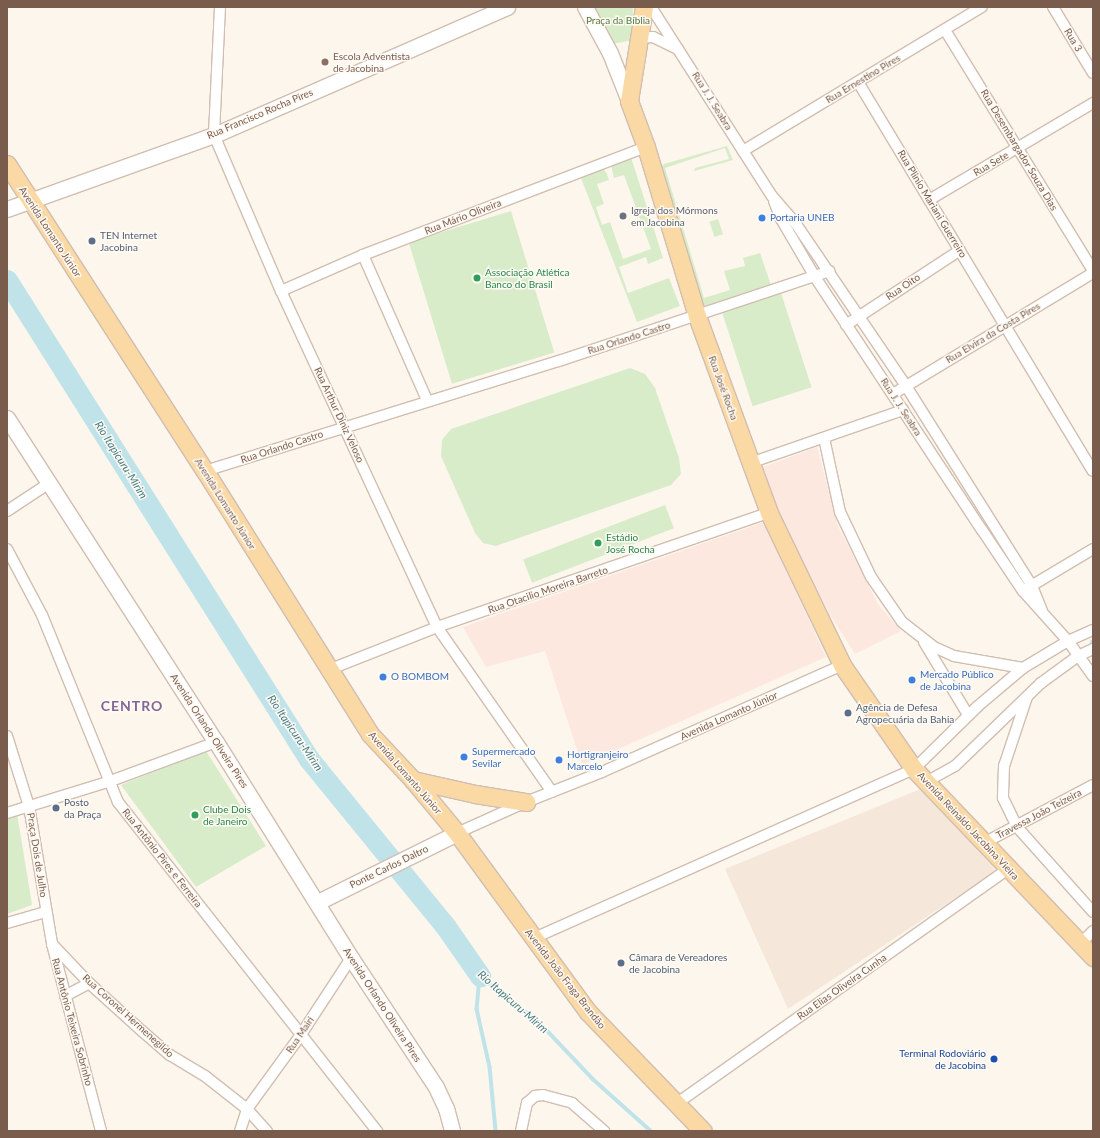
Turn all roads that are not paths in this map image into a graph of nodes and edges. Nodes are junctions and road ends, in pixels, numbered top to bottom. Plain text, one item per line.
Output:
1 (220, 7) edge
2 (508, 7) edge
3 (585, 7) edge
4 (644, 7) edge
5 (651, 7) edge
6 (982, 7) edge
7 (1053, 7) edge
8 (945, 30) junction
9 (639, 38) junction
10 (679, 50) junction
11 (1093, 73) edge
12 (858, 82) junction
13 (629, 101) junction
14 (1093, 103) edge
15 (214, 135) junction
16 (646, 147) junction
17 (1018, 148) junction
18 (743, 151) junction
19 (7, 164) edge
20 (772, 196) junction
21 (929, 200) junction
22 (18, 205) edge
23 (960, 250) junction
24 (363, 255) junction
25 (829, 271) junction
26 (1093, 272) edge
27 (815, 277) junction
28 (281, 291) junction
29 (697, 316) junction
30 (859, 316) junction
31 (846, 325) junction
32 (1006, 326) junction
33 (906, 386) junction
34 (893, 394) junction
35 (427, 400) junction
36 (903, 410) junction
37 (7, 418) edge
38 (344, 426) junction
39 (824, 438) junction
40 (750, 463) junction
41 (205, 471) junction
42 (1093, 471) edge
43 (48, 484) junction
44 (7, 511) edge
45 (769, 513) junction
46 (992, 523) junction
47 (982, 530) junction
48 (7, 549) edge
49 (1093, 549) edge
50 (1027, 589) junction
51 (437, 628) junction
52 (1093, 630) edge
53 (921, 637) junction
54 (1068, 641) junction
55 (1093, 649) edge
56 (1078, 656) junction
57 (842, 665) junction
58 (1023, 668) junction
59 (328, 670) junction
60 (1093, 676) edge
61 (1026, 697) junction
62 (968, 715) junction
63 (7, 736) edge
64 (216, 742) junction
65 (914, 768) junction
66 (413, 780) junction
67 (108, 782) junction
68 (926, 782) junction
69 (1093, 785) edge
70 (552, 792) junction
71 (526, 802) junction
72 (29, 806) junction
73 (7, 813) edge
74 (1017, 827) junction
75 (450, 837) junction
76 (984, 843) junction
77 (1009, 868) junction
78 (318, 902) junction
79 (45, 912) junction
80 (1093, 912) edge
81 (7, 923) edge
82 (1093, 932) edge
83 (532, 939) junction
84 (52, 944) junction
85 (1080, 944) junction
86 (1093, 957) edge
87 (351, 958) junction
88 (89, 983) junction
89 (65, 996) junction
90 (300, 1036) junction
91 (676, 1104) junction
92 (247, 1109) junction
93 (101, 1131) edge
94 (240, 1131) edge
95 (267, 1131) edge
96 (377, 1131) edge
97 (452, 1131) edge
98 (521, 1131) edge
99 (604, 1131) edge
100 (703, 1131) edge

1 - 15 street, Rua Arthur Diniz Veloso
2 - 15 main road, Rua Francisco Rocha Pires
3 - 13 main road
4 - 9 main road
5 - 10 street, Rua J. J. Seabra
6 - 8 street, Rua Ernestino Pires
7 - 11 street, Rua 3
8 - 12 street, Rua Ernestino Pires
8 - 17 street, Rua Desembargador Souza Dias
9 - 10 street
9 - 13 main road
10 - 18 street, Rua J. J. Seabra
12 - 18 street, Rua Ernestino Pires
12 - 21 street, Rua Plinio Mariani Guerreiro
13 - 16 main road, Rua José Rocha
14 - 17 street, Rua Sete
15 - 22 main road, Rua Francisco Rocha Pires
15 - 28 street, Rua Arthur Diniz Veloso
16 - 24 street, Rua Mário Oliveira
16 - 29 main road, Rua José Rocha
17 - 21 street, Rua Sete
17 - 26 street, Rua Desembargador Souza Dias
18 - 20 street, Rua J. J. Seabra
19 - 22 main road, Avenida Lomanto Júnior
20 - 25 street, Rua J. J. Seabra
20 - 27 street, Rua J. J. Seabra
21 - 23 street, Rua Plinio Mariani Guerreiro
22 - 41 main road, Avenida Lomanto Júnior
23 - 30 street, Rua Oito
23 - 32 street, Rua Plinio Mariani Guerreiro
24 - 28 street, Rua Mário Oliveira
24 - 35 street
25 - 27 street, Rua Orlando Castro
25 - 30 street, Rua J. J. Seabra
26 - 32 street, Rua Elvira da Costa Pires
27 - 29 street, Rua Orlando Castro
27 - 31 street, Rua J. J. Seabra
28 - 38 street, Rua Arthur Diniz Veloso
29 - 35 street, Rua Orlando Castro
29 - 40 main road, Rua José Rocha
30 - 31 street, Rua Oito
30 - 33 street, Rua J. J. Seabra
31 - 34 street, Rua J. J. Seabra
32 - 33 street, Rua Elvira da Costa Pires
32 - 42 street, Rua Plinio Mariani Guerreiro
33 - 34 street, Rua Elvira da Costa Pires
33 - 46 street, Rua J. J. Seabra
34 - 36 street, Rua J. J. Seabra
35 - 38 street, Rua Orlando Castro
36 - 39 street
36 - 47 street, Rua J. J. Seabra
37 - 43 main road, Avenida Orlando Oliveira Pires
38 - 41 street, Rua Orlando Castro
38 - 51 street, Rua Arthur Diniz Veloso
39 - 40 street
39 - 53 street
40 - 45 main road, Rua José Rocha
41 - 59 main road, Avenida Lomanto Júnior
43 - 44 street
43 - 64 main road, Avenida Orlando Oliveira Pires
45 - 51 street, Rua Otacilio Moreira Barreto
45 - 57 main road, Rua José Rocha
46 - 47 street
46 - 50 street, Rua J. J. Seabra
47 - 50 street, Rua J. J. Seabra
48 - 67 street, Rua Antônio Pires e Ferreira
49 - 50 street
50 - 54 street, Rua J. J. Seabra
51 - 59 street, Rua Otacilio Moreira Barreto
51 - 70 street, Rua Arthur Diniz Veloso
52 - 54 street
53 - 58 street
53 - 62 street
54 - 56 street, Rua J. J. Seabra
54 - 58 street
55 - 56 street
56 - 60 street, Rua J. J. Seabra
56 - 61 street
57 - 65 main road, Avenida Reinaldo Jacobina Vieira
57 - 70 street, Avenida Lomanto Júnior
58 - 62 street
59 - 66 main road, Avenida Lomanto Júnior
61 - 68 street
61 - 74 street
62 - 65 street
63 - 72 street
64 - 67 street
64 - 78 main road, Avenida Orlando Oliveira Pires
65 - 68 main road, Avenida Reinaldo Jacobina Vieira
65 - 83 street
66 - 71 main road
66 - 75 main road, Avenida Lomanto Júnior
67 - 72 street
67 - 90 street, Rua Antônio Pires e Ferreira
68 - 76 main road, Avenida Reinaldo Jacobina Vieira
69 - 74 street, Travessa João Teizeira
70 - 71 street, Avenida Lomanto Júnior
71 - 75 street, Avenida Lomanto Júnior
72 - 73 street, Praça Dois de Julho
72 - 79 street, Praça Dois de Julho
74 - 76 street, Travessa João Teizeira
74 - 80 street
75 - 78 main road, Ponte Carlos Daltro
75 - 83 main road, Avenida João Fraga Brandão
76 - 77 main road, Avenida Reinaldo Jacobina Vieira
77 - 85 main road, Avenida Reinaldo Jacobina Vieira
77 - 91 street, Rua Elias Oliveira Cunha
78 - 87 main road, Avenida Orlando Oliveira Pires
79 - 81 street, Praça Dois de Julho
79 - 84 street, Rua Antônio Teixeira Sobrinho
82 - 85 street
83 - 91 main road, Avenida João Fraga Brandão
84 - 88 street, Rua Coronel Hermenegildo
84 - 89 street, Rua Antônio Teixeira Sobrinho
85 - 86 main road, Avenida Reinaldo Jacobina Vieira
87 - 90 street, Rua Mairi
87 - 97 main road, Avenida Orlando Oliveira Pires
88 - 89 street
88 - 92 street, Rua Coronel Hermenegildo
89 - 93 street, Rua Antônio Teixeira Sobrinho
90 - 92 street, Rua Mairi
90 - 96 street, Rua Antônio Pires e Ferreira
91 - 100 main road, Avenida João Fraga Brandão
92 - 94 street
92 - 95 street, Rua Coronel Hermenegildo
98 - 99 street

